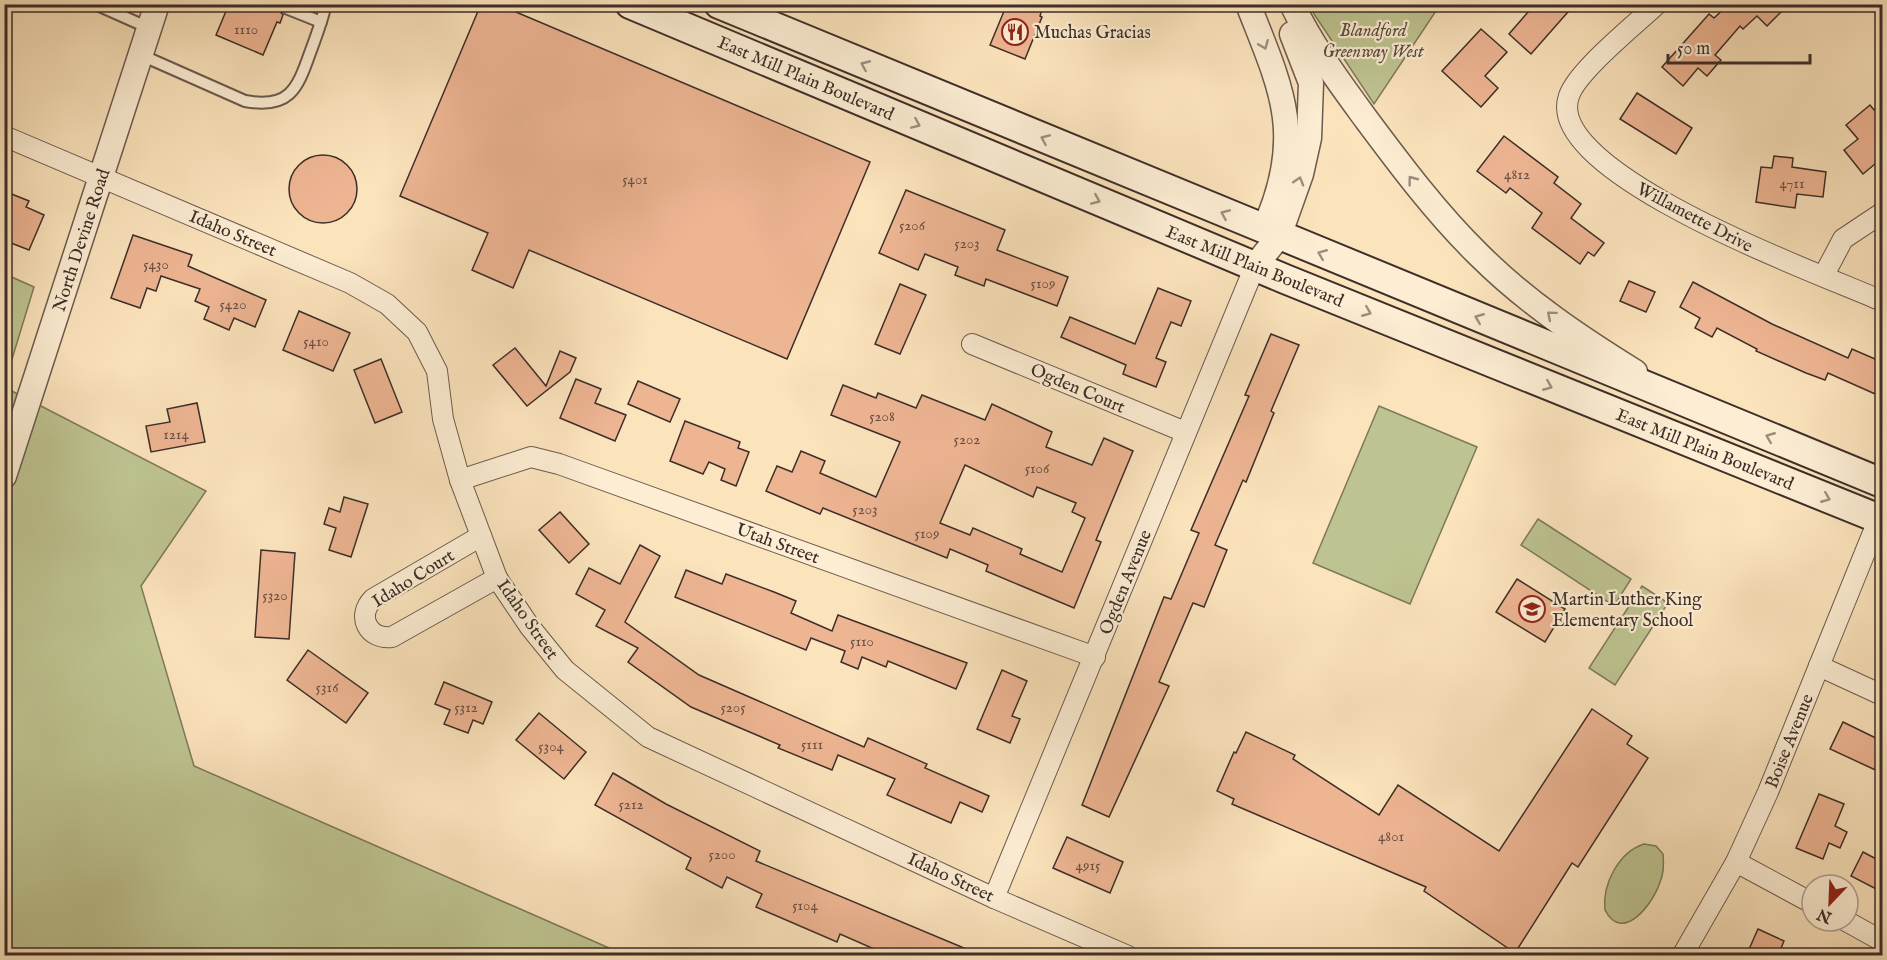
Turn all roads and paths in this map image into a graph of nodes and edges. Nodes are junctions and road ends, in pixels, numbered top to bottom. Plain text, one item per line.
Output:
1 (94, 4) edge
2 (157, 4) edge
3 (326, 4) edge
4 (630, 4) edge
5 (670, 4) edge
6 (719, 4) edge
7 (1248, 4) edge
8 (1278, 4) edge
9 (1292, 4) edge
10 (1657, 4) edge
11 (286, 8) dead end
12 (321, 22) junction
13 (149, 28) junction
14 (783, 31) junction
15 (141, 55) junction
16 (4, 136) edge
17 (102, 178) junction
18 (1882, 213) edge
19 (1271, 233) junction
20 (1255, 266) junction
21 (1824, 275) junction
22 (1882, 301) edge
23 (972, 344) dead end
24 (1688, 405) junction
25 (1185, 432) junction
26 (4, 476) edge
27 (459, 480) junction
28 (1882, 483) edge
29 (1881, 519) edge
30 (481, 536) junction
31 (497, 578) junction
32 (1095, 657) junction
33 (1819, 666) junction
34 (1882, 695) edge
35 (1736, 862) junction
36 (994, 897) junction
37 (1800, 897) edge
38 (1860, 929) edge
39 (1882, 941) edge
40 (1128, 956) edge
41 (1682, 956) edge

1 - 13 lane
2 - 13 street, North Devine Road
3 - 12 lane
4 -> 20 main road, East Mill Plain Boulevard
5 - 14 main road
6 - 14 main road, East Mill Plain Boulevard
7 -> 19 street
19 -> 8 street
24 -> 9 street
10 - 21 street, Willamette Drive
11 - 12 lane
12 - 15 lane
13 - 15 street, North Devine Road
19 -> 14 main road, East Mill Plain Boulevard
15 - 17 street, North Devine Road
16 - 17 street, Idaho Street
17 - 26 street, North Devine Road
17 - 27 street, Idaho Street
18 - 21 street
19 - 20 street
24 -> 19 main road, East Mill Plain Boulevard
20 - 25 street, Ogden Avenue
20 -> 29 main road, East Mill Plain Boulevard
21 - 22 street, Willamette Drive
23 - 25 street, Ogden Court
28 -> 24 main road, East Mill Plain Boulevard
25 - 32 street, Ogden Avenue
27 - 30 street, Idaho Street
27 - 32 street, Utah Street
29 - 33 street, Boise Avenue
30 - 31 street, Idaho Street
30 - 31 street, Idaho Court
31 - 36 street, Idaho Street
32 - 36 street, Ogden Avenue
33 - 34 street
33 - 35 street, Boise Avenue
35 - 37 street
35 - 41 street, Boise Avenue
36 - 40 street, Idaho Street
38 - 39 street

